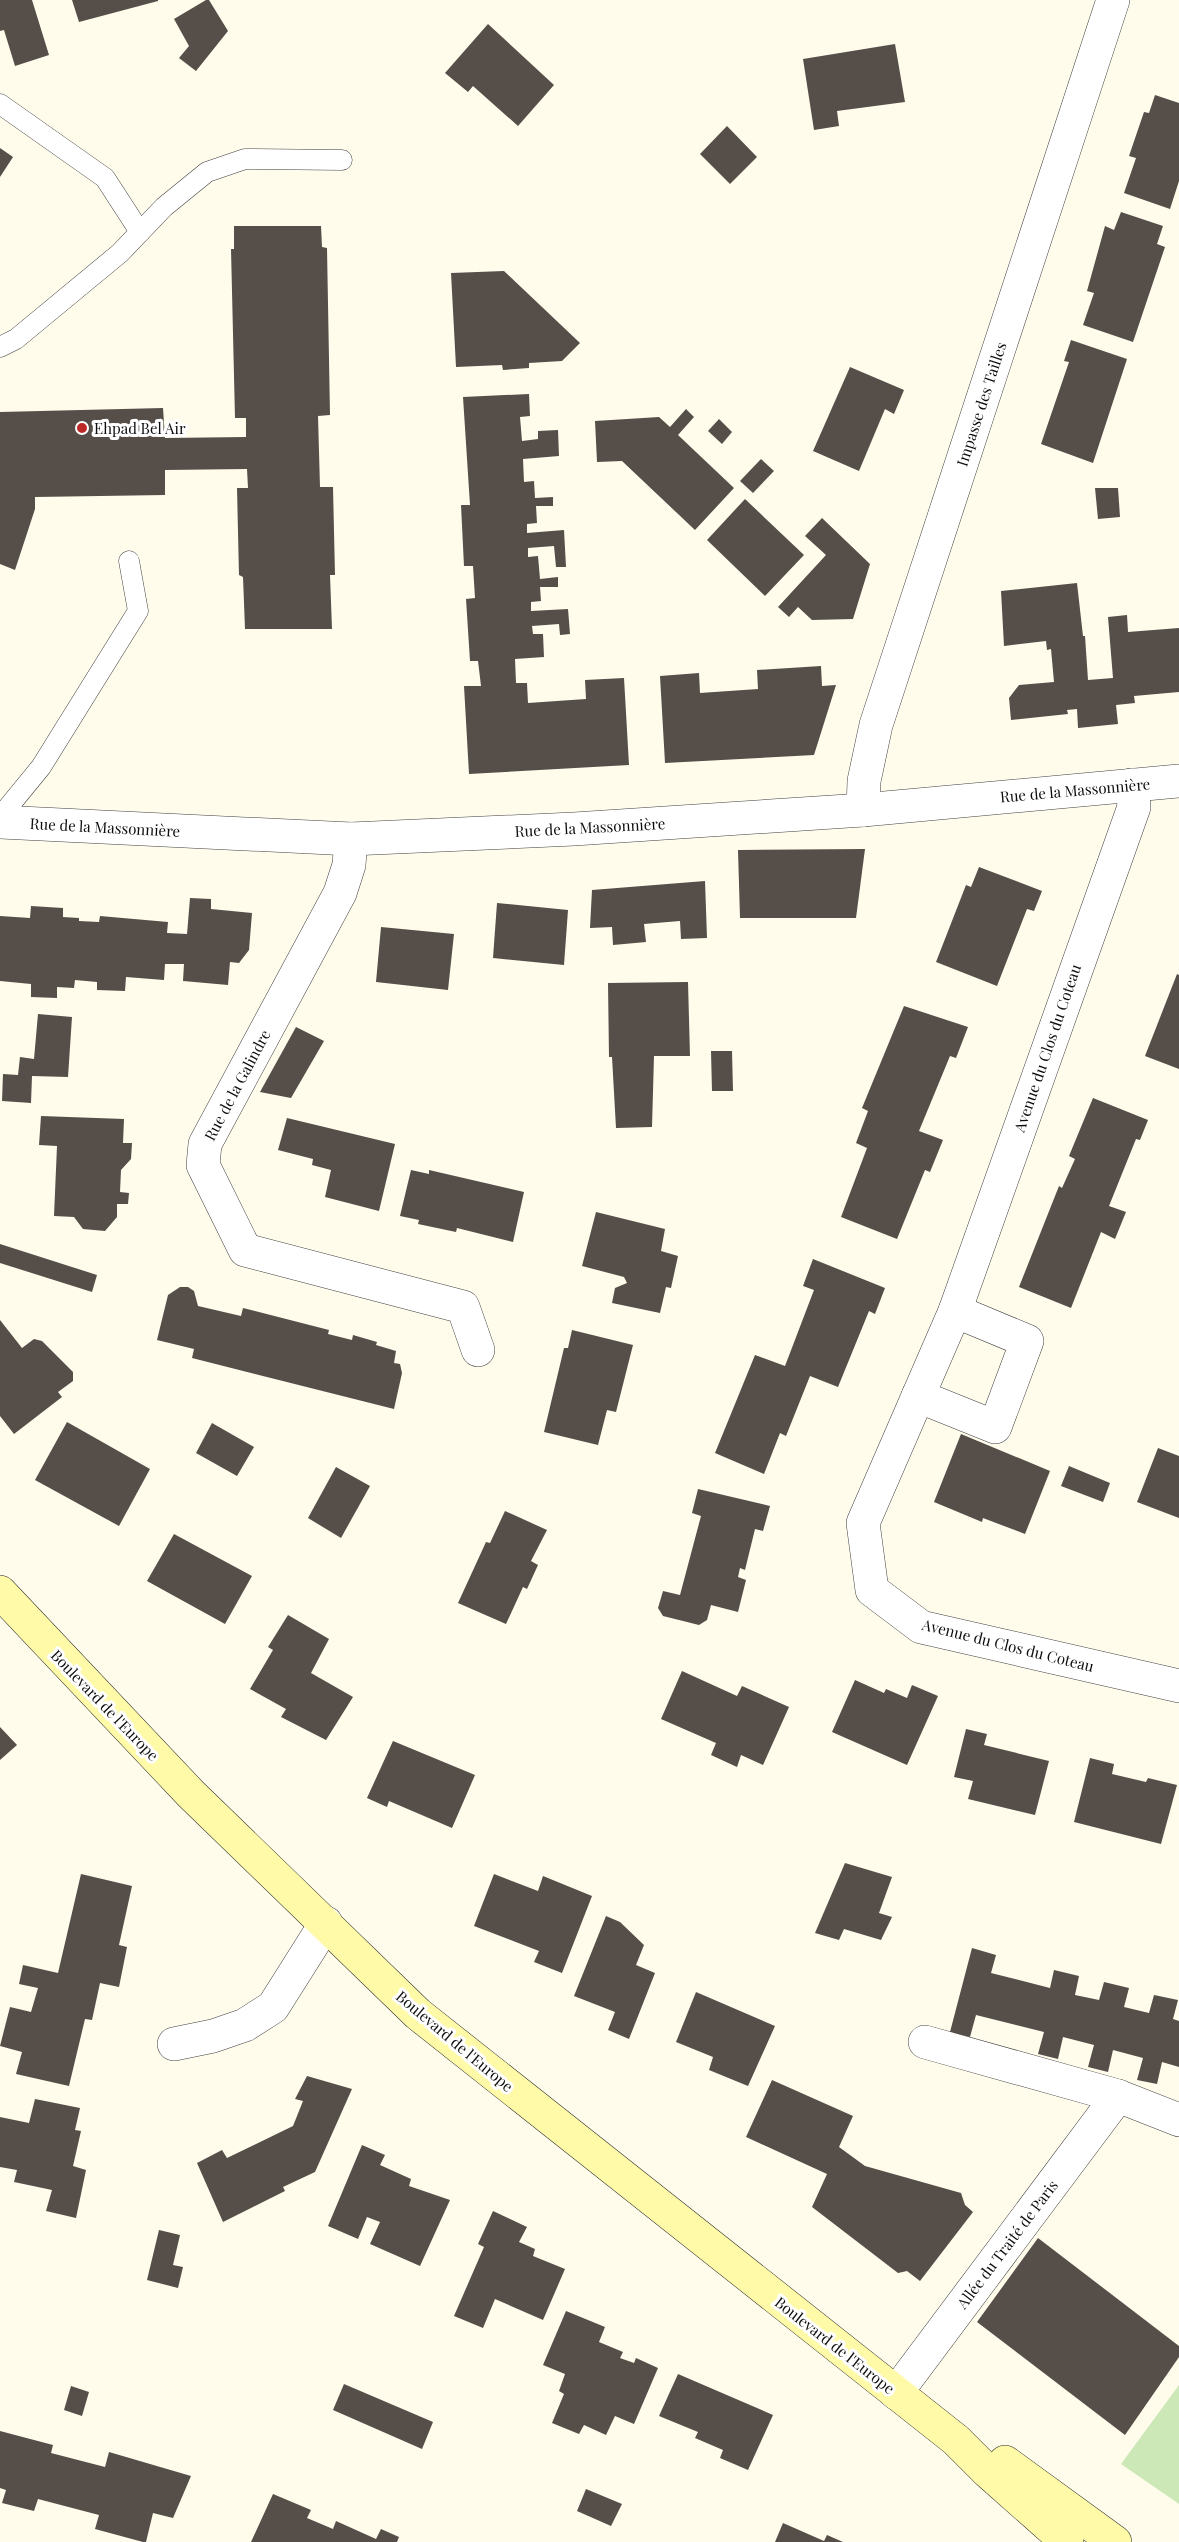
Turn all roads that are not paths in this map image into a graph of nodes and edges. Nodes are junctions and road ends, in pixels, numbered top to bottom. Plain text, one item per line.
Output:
1 (1113, 0) edge
2 (0, 104) edge
3 (342, 160) dead end
4 (140, 232) junction
5 (0, 347) edge
6 (129, 561) dead end
7 (1179, 781) edge
8 (1132, 784) junction
9 (863, 810) junction
10 (0, 817) edge
11 (0, 822) edge
12 (351, 839) junction
13 (955, 1311) junction
14 (478, 1350) dead end
15 (918, 1396) junction
16 (0, 1592) edge
17 (1179, 1686) edge
18 (326, 1923) junction
19 (925, 2042) dead end
20 (174, 2044) dead end
21 (1118, 2096) junction
22 (1179, 2120) edge
23 (896, 2393) junction
24 (956, 2440) junction
25 (1066, 2542) edge
26 (1115, 2542) edge

1 - 9 street, Impasse des Tailles
2 - 4 lane
3 - 4 lane
4 - 5 lane
6 - 10 lane
7 - 8 street, Rue de la Massonnière
8 - 9 street, Rue de la Massonnière
8 - 13 street, Avenue du Clos du Coteau
9 - 12 street, Rue de la Massonnière
11 - 12 street, Rue de la Massonnière
12 - 14 street, Rue de la Galindre
13 - 15 street, Avenue du Clos du Coteau
13 - 15 street
15 - 17 street, Avenue du Clos du Coteau
16 - 18 street, Boulevard de l'Europe
18 - 20 street
18 - 23 street, Boulevard de l'Europe
19 - 21 street
21 - 22 street
21 - 23 street, Allée du Traité de Paris
23 - 24 street, Boulevard de l'Europe
24 - 25 street, Boulevard de l'Europe
24 - 26 street, Boulevard de l'Europe

